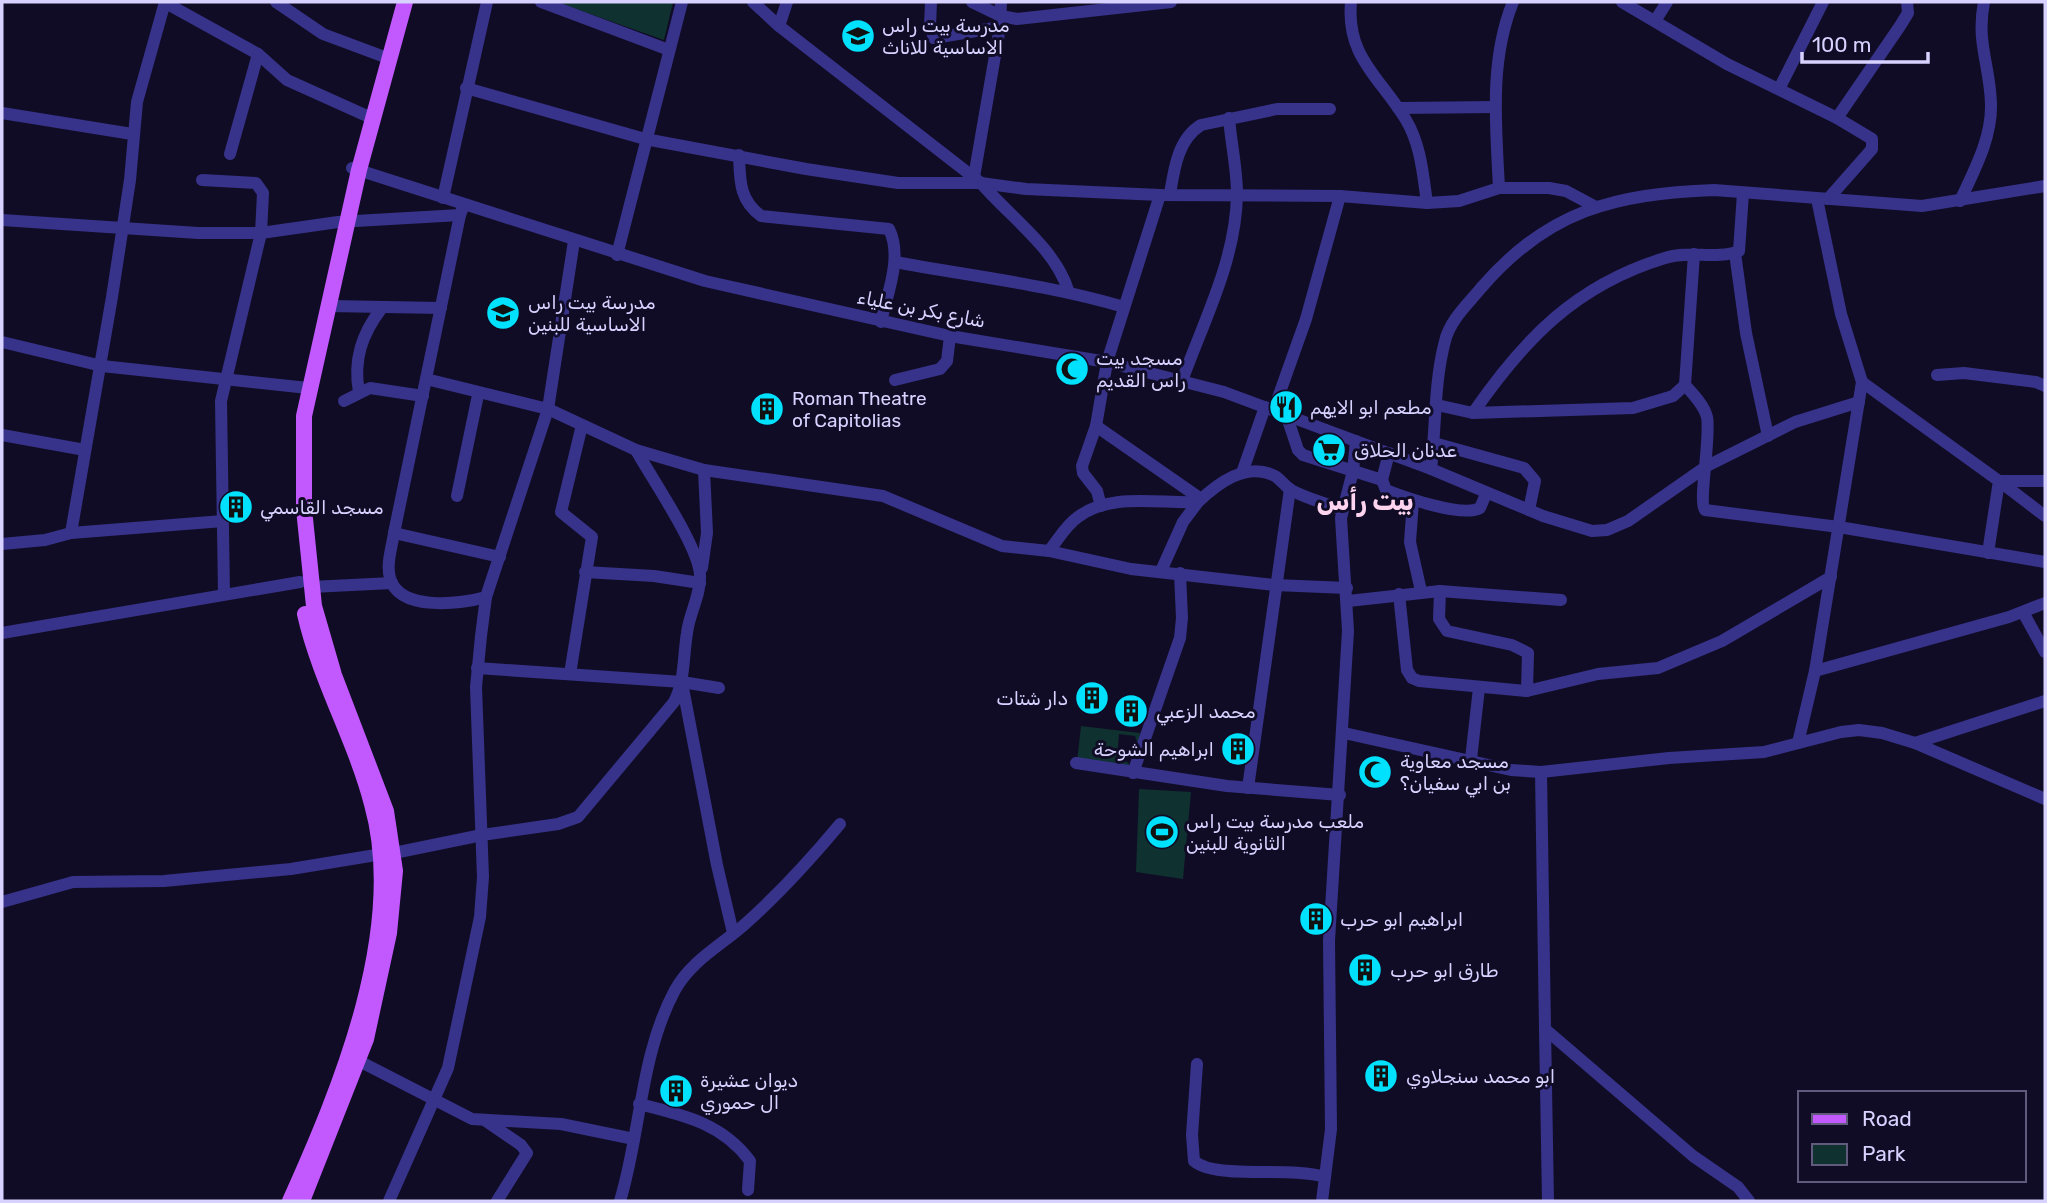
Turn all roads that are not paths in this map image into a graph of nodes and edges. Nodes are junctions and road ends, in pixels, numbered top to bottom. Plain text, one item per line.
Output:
1 (165, 2) edge
2 (276, 2) edge
3 (396, 2) edge
4 (405, 2) edge
5 (487, 2) edge
6 (541, 2) edge
7 (682, 2) edge
8 (753, 2) edge
9 (787, 2) edge
10 (931, 2) edge
11 (972, 2) edge
12 (1000, 2) edge
13 (1171, 2) edge
14 (1351, 2) edge
15 (1513, 2) edge
16 (1622, 2) edge
17 (1667, 2) edge
18 (1823, 2) edge
19 (1907, 2) edge
20 (1984, 2) edge
21 (1097, 5) edge
22 (1655, 21) junction
23 (1000, 22) junction
24 (779, 26) junction
25 (669, 50) junction
26 (258, 54) junction
27 (382, 56) junction
28 (466, 88) junction
29 (1779, 89) junction
30 (1495, 107) junction
31 (1398, 108) junction
32 (1330, 109) dead end
33 (2, 113) edge
34 (366, 116) junction
35 (1229, 118) junction
36 (1838, 118) junction
37 (132, 134) junction
38 (645, 139) junction
39 (229, 154) dead end
40 (739, 155) junction
41 (357, 164) junction
42 (202, 180) dead end
43 (977, 180) junction
44 (2045, 186) edge
45 (1499, 188) junction
46 (1743, 193) junction
47 (1165, 194) junction
48 (1237, 194) junction
49 (1340, 196) junction
50 (443, 198) junction
51 (1822, 199) junction
52 (1960, 201) junction
53 (1427, 203) junction
54 (1596, 207) junction
55 (462, 209) junction
56 (2, 220) edge
57 (343, 222) junction
58 (123, 227) junction
59 (261, 233) junction
60 (574, 241) junction
61 (1734, 253) junction
62 (1694, 254) junction
63 (617, 255) junction
64 (895, 262) junction
65 (1068, 290) junction
66 (329, 306) junction
67 (1124, 307) junction
68 (441, 308) junction
69 (381, 309) junction
70 (881, 322) junction
71 (950, 336) junction
72 (2, 342) edge
73 (1107, 362) junction
74 (102, 366) junction
75 (1937, 375) dead end
76 (225, 379) junction
77 (426, 379) junction
78 (895, 380) dead end
79 (1182, 381) junction
80 (1862, 382) junction
81 (1685, 386) junction
82 (2045, 386) edge
83 (303, 387) junction
84 (359, 392) junction
85 (478, 395) junction
86 (423, 396) junction
87 (344, 401) dead end
88 (1859, 402) junction
89 (1437, 405) junction
90 (548, 409) junction
91 (1275, 410) junction
92 (1474, 413) junction
93 (582, 425) junction
94 (1096, 426) junction
95 (2, 435) edge
96 (1768, 436) junction
97 (1356, 440) junction
98 (1434, 443) junction
99 (85, 450) junction
100 (636, 450) junction
101 (1389, 453) junction
102 (1707, 466) junction
103 (1431, 469) junction
104 (704, 470) junction
105 (1353, 471) junction
106 (1242, 473) junction
107 (1382, 480) junction
108 (1999, 481) junction
109 (2045, 481) edge
110 (1290, 489) junction
111 (1486, 494) junction
112 (457, 496) dead end
113 (1199, 501) junction
114 (1413, 501) junction
115 (1101, 506) junction
116 (1342, 510) junction
117 (1529, 510) junction
118 (2045, 516) edge
119 (223, 521) junction
120 (1839, 527) junction
121 (71, 533) junction
122 (394, 533) junction
123 (2, 544) edge
124 (1049, 551) junction
125 (1988, 553) junction
126 (499, 557) junction
127 (2045, 562) edge
128 (1161, 571) junction
129 (585, 572) junction
130 (1180, 573) junction
131 (1832, 577) junction
132 (700, 579) junction
133 (392, 583) junction
134 (1275, 584) junction
135 (305, 585) junction
136 (1421, 591) junction
137 (1440, 591) junction
138 (224, 593) junction
139 (1348, 594) junction
140 (1399, 594) junction
141 (486, 597) junction
142 (1561, 600) dead end
143 (2045, 603) edge
144 (2023, 612) junction
145 (2, 633) edge
146 (2045, 652) edge
147 (477, 668) junction
148 (1815, 671) junction
149 (570, 674) junction
150 (682, 682) junction
151 (719, 688) dead end
152 (1479, 688) junction
153 (1527, 691) junction
154 (2045, 701) edge
155 (1344, 733) junction
156 (1798, 743) junction
157 (1915, 743) junction
158 (1471, 759) junction
159 (1076, 763) dead end
160 (1541, 772) junction
161 (1133, 773) junction
162 (1248, 788) junction
163 (1340, 795) junction
164 (2045, 799) edge
165 (840, 824) dead end
166 (482, 835) junction
167 (388, 853) junction
168 (2, 902) edge
169 (733, 933) junction
170 (1545, 1029) junction
171 (359, 1061) junction
172 (1197, 1064) dead end
173 (435, 1102) junction
174 (639, 1104) junction
175 (486, 1121) junction
176 (634, 1139) junction
177 (1325, 1177) junction
178 (748, 1190) dead end
179 (290, 1201) edge
180 (302, 1201) edge
181 (388, 1201) edge
182 (497, 1201) edge
183 (620, 1201) edge
184 (1322, 1201) edge
185 (1548, 1201) edge
186 (1749, 1201) edge

1 - 26 street
1 - 37 street
2 - 27 street
3 - 27 main road
4 - 41 main road
5 - 28 street
6 - 25 street
7 - 25 street
8 - 24 street
9 - 24 street
10 - 23 street
11 - 23 street
12 - 23 street
13 - 21 street
14 - 31 street
15 - 30 street
16 - 22 street
17 - 22 street
18 - 29 street
19 - 36 street
20 - 52 street
21 - 23 street
22 - 29 street
23 - 43 street
24 - 43 street
25 - 38 street
26 - 34 street
26 - 39 street
27 - 34 main road
28 - 38 street
28 - 50 street
29 - 36 street
30 - 31 street
30 - 45 street
31 - 53 street
32 - 35 street
33 - 37 street
34 - 41 main road
35 - 47 street
35 - 48 street
36 - 51 street
37 - 58 street
38 - 40 street
38 - 63 street
40 - 43 street
40 - 64 street
41 - 50 street, شارع بكر بن علياء
41 - 57 main road
42 - 59 street
43 - 47 street
43 - 65 street
44 - 52 street
45 - 53 street
45 - 54 street
46 - 51 street
46 - 54 street
46 - 61 street
47 - 48 street
47 - 67 street
48 - 49 street
48 - 79 street
49 - 53 street
49 - 91 street
50 - 55 street, شارع بكر بن علياء
51 - 52 street
51 - 80 street
54 - 89 street
55 - 57 street
55 - 60 street, شارع بكر بن علياء
55 - 68 street
56 - 58 street
57 - 59 street
57 - 66 main road
57 - 83 main road
58 - 59 street
58 - 74 street
59 - 76 street
60 - 63 street, شارع بكر بن علياء
60 - 90 street
61 - 62 street
61 - 96 street
62 - 81 street
62 - 92 street
63 - 70 street, شارع بكر بن علياء
64 - 65 street
64 - 70 street
65 - 67 street
66 - 69 street
66 - 83 main road
67 - 73 street
68 - 69 street
68 - 77 street
69 - 84 street
70 - 71 street, شارع بكر بن علياء
71 - 73 street, شارع بكر بن علياء
71 - 78 street
72 - 74 street
73 - 79 street, شارع بكر بن علياء
73 - 94 street
74 - 76 street
74 - 99 street
75 - 82 street
76 - 83 street
76 - 119 street
77 - 85 street
77 - 86 street
79 - 91 street, شارع بكر بن علياء
80 - 88 street
80 - 108 street
81 - 92 street
81 - 102 street
83 - 135 main road
84 - 86 street
84 - 87 street
85 - 90 street
85 - 112 street
86 - 122 street
88 - 96 street, شارع بكر بن علياء
88 - 120 street
89 - 92 street
89 - 98 street
90 - 93 street
90 - 126 street
91 - 97 street, شارع بكر بن علياء
91 - 105 street
91 - 106 street
93 - 100 street
93 - 129 street
94 - 113 street
94 - 115 street
95 - 99 street
96 - 102 street, شارع بكر بن علياء
97 - 101 street, شارع بكر بن علياء
97 - 105 street
98 - 103 street
98 - 117 street
99 - 121 street
100 - 104 street
100 - 132 street
101 - 103 street, شارع بكر بن علياء
101 - 107 street
102 - 117 street, شارع بكر بن علياء
102 - 120 street
103 - 111 street, شارع بكر بن علياء
104 - 124 street
104 - 132 street
105 - 107 street
105 - 116 street
106 - 110 street
106 - 113 street
107 - 114 street
108 - 109 street
108 - 118 street
108 - 125 street
110 - 116 street
110 - 134 street
111 - 114 street
111 - 117 street, شارع بكر بن علياء
113 - 115 street
113 - 128 street
114 - 136 street
115 - 124 street
116 - 139 street
119 - 121 street
119 - 138 street
120 - 125 street
120 - 131 street
121 - 123 street
122 - 126 street
122 - 133 street
124 - 128 street
125 - 127 street
126 - 141 street
128 - 130 street
129 - 132 street
129 - 149 street
130 - 134 street
130 - 161 street
131 - 148 street
131 - 153 street
132 - 150 street
133 - 135 street
133 - 141 street
134 - 139 street
134 - 162 street
135 - 138 street
135 - 167 main road
136 - 137 street
136 - 140 street
137 - 142 street
137 - 153 street
138 - 145 street
139 - 140 street
139 - 155 street
140 - 152 street
141 - 147 street
143 - 144 street
144 - 146 street
144 - 148 street
147 - 149 street
147 - 166 street
148 - 156 street
149 - 150 street
150 - 151 street
150 - 166 street
150 - 169 street
152 - 153 street
152 - 158 street
154 - 157 street
155 - 158 street
155 - 163 street
156 - 157 street
156 - 160 street
157 - 164 street
158 - 160 street
159 - 161 street
160 - 170 street
161 - 162 street
162 - 163 street
163 - 177 street
165 - 169 street
166 - 167 street
166 - 173 street
167 - 168 street
167 - 171 main road
167 - 179 main road
169 - 174 street
170 - 185 street
170 - 186 street
171 - 173 street
171 - 180 main road
172 - 177 street
173 - 175 street
173 - 181 street
174 - 176 street
174 - 178 street
175 - 176 street
175 - 182 street
176 - 183 street
177 - 184 street

